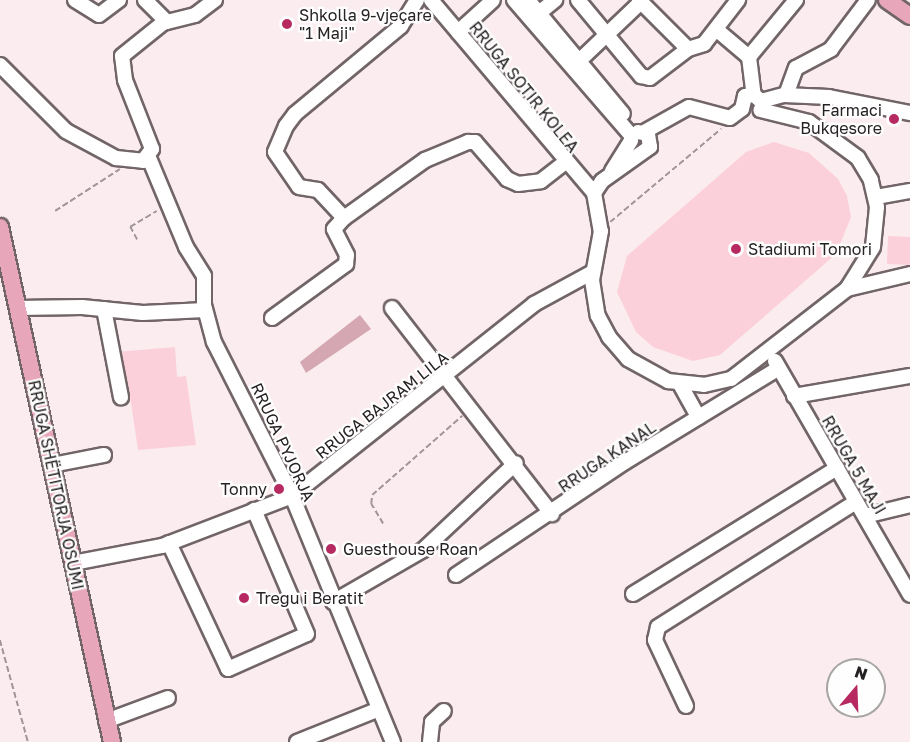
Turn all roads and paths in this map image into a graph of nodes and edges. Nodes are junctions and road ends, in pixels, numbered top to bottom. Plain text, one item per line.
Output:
1 (75, 0) edge
2 (119, 0) edge
3 (145, 0) edge
4 (215, 0) edge
5 (417, 0) edge
6 (431, 0) edge
7 (493, 0) edge
8 (514, 0) edge
9 (528, 0) edge
10 (555, 0) edge
11 (578, 0) edge
12 (738, 0) edge
13 (796, 0) edge
14 (868, 0) edge
15 (887, 0) edge
16 (640, 1) edge
17 (539, 13) junction
18 (910, 15) edge
19 (167, 22) junction
20 (717, 30) junction
21 (458, 32) junction
22 (606, 34) junction
23 (688, 49) junction
24 (750, 57) junction
25 (579, 60) junction
26 (0, 65) edge
27 (786, 95) junction
28 (758, 102) junction
29 (685, 109) junction
30 (910, 113) edge
31 (730, 118) junction
32 (636, 135) junction
33 (646, 149) junction
34 (149, 158) junction
35 (124, 160) junction
36 (565, 162) junction
37 (608, 177) junction
38 (910, 191) edge
39 (594, 193) junction
40 (876, 197) junction
41 (168, 205) junction
42 (55, 211) dead end
43 (344, 218) junction
44 (0, 227) edge
45 (601, 231) junction
46 (137, 240) dead end
47 (593, 272) junction
48 (910, 274) edge
49 (847, 289) junction
50 (17, 308) junction
51 (392, 308) dead end
52 (104, 309) junction
53 (205, 310) junction
54 (272, 318) dead end
55 (769, 351) junction
56 (778, 368) junction
57 (447, 375) junction
58 (910, 376) edge
59 (680, 384) junction
60 (794, 396) junction
61 (122, 397) dead end
62 (472, 407) junction
63 (698, 417) junction
64 (104, 455) dead end
65 (516, 464) junction
66 (52, 465) junction
67 (837, 468) junction
68 (292, 496) junction
69 (856, 502) junction
70 (910, 506) edge
71 (254, 510) junction
72 (552, 514) junction
73 (865, 516) junction
74 (383, 524) dead end
75 (169, 543) junction
76 (73, 563) junction
77 (456, 575) dead end
78 (633, 594) dead end
79 (910, 595) edge
80 (333, 602) junction
81 (0, 640) edge
82 (168, 699) dead end
83 (686, 706) dead end
84 (377, 710) junction
85 (444, 711) dead end
86 (106, 721) junction
87 (28, 742) edge
88 (112, 742) edge
89 (297, 742) edge
90 (393, 742) edge
91 (430, 742) edge

1 - 2 street
3 - 19 street
4 - 19 street
5 - 43 street
6 - 21 street, RRUGA SOTIR KOLEA
7 - 21 street
8 - 32 street
9 - 17 street
10 - 17 street
11 - 22 street
12 - 20 street
13 - 24 street
14 - 27 street
15 - 18 main road
16 - 22 street
16 - 23 street
17 - 25 street
19 - 34 street, RRUGA PYJORJA
20 - 23 street
20 - 24 street
21 - 36 street, RRUGA SOTIR KOLEA
22 - 23 street
22 - 25 street
24 - 28 street
25 - 32 street
26 - 35 street
27 - 28 street
27 - 30 street
28 - 31 street
28 - 40 street
29 - 31 street
29 - 32 street
29 - 33 street
31 - 45 path
32 - 33 street
32 - 37 street
33 - 37 street
34 - 35 street
34 - 41 street, RRUGA PYJORJA
35 - 42 path
36 - 39 street, RRUGA SOTIR KOLEA
36 - 43 street
37 - 39 street
38 - 40 street
39 - 45 street
40 - 49 street
41 - 46 path
41 - 53 street, RRUGA PYJORJA
43 - 54 street
44 - 50 main road, RRUGA SHËTITORJA OSUMI
45 - 47 street
47 - 57 street, RRUGA BAJRAM LILA
47 - 59 street
48 - 49 street
49 - 55 street
50 - 52 street
50 - 66 main road, RRUGA SHËTITORJA OSUMI
51 - 57 street
52 - 53 street
52 - 61 street
53 - 68 street, RRUGA PYJORJA
55 - 56 street, RRUGA 5 MAJI
55 - 59 street
56 - 60 street, RRUGA 5 MAJI
56 - 63 street, RRUGA KANAL
57 - 62 street
57 - 68 street, RRUGA BAJRAM LILA
58 - 60 street
59 - 63 street
60 - 67 street, RRUGA 5 MAJI
62 - 65 street
62 - 74 path
63 - 72 street, RRUGA KANAL
64 - 66 street
65 - 72 street
65 - 80 street
66 - 76 main road, RRUGA SHËTITORJA OSUMI
67 - 69 street, RRUGA 5 MAJI
67 - 78 street
68 - 71 street, RRUGA BAJRAM LILA
68 - 80 street, RRUGA PYJORJA
69 - 73 street, RRUGA 5 MAJI
69 - 83 street
70 - 73 street
71 - 75 street, RRUGA BAJRAM LILA
71 - 75 street
72 - 77 street, RRUGA KANAL
73 - 79 street, RRUGA 5 MAJI
75 - 76 street, RRUGA BAJRAM LILA
76 - 86 main road, RRUGA SHËTITORJA OSUMI
80 - 84 street, RRUGA PYJORJA
81 - 87 path
82 - 86 street
84 - 89 street
84 - 90 street, RRUGA PYJORJA
85 - 91 street
86 - 88 main road, RRUGA SHËTITORJA OSUMI

